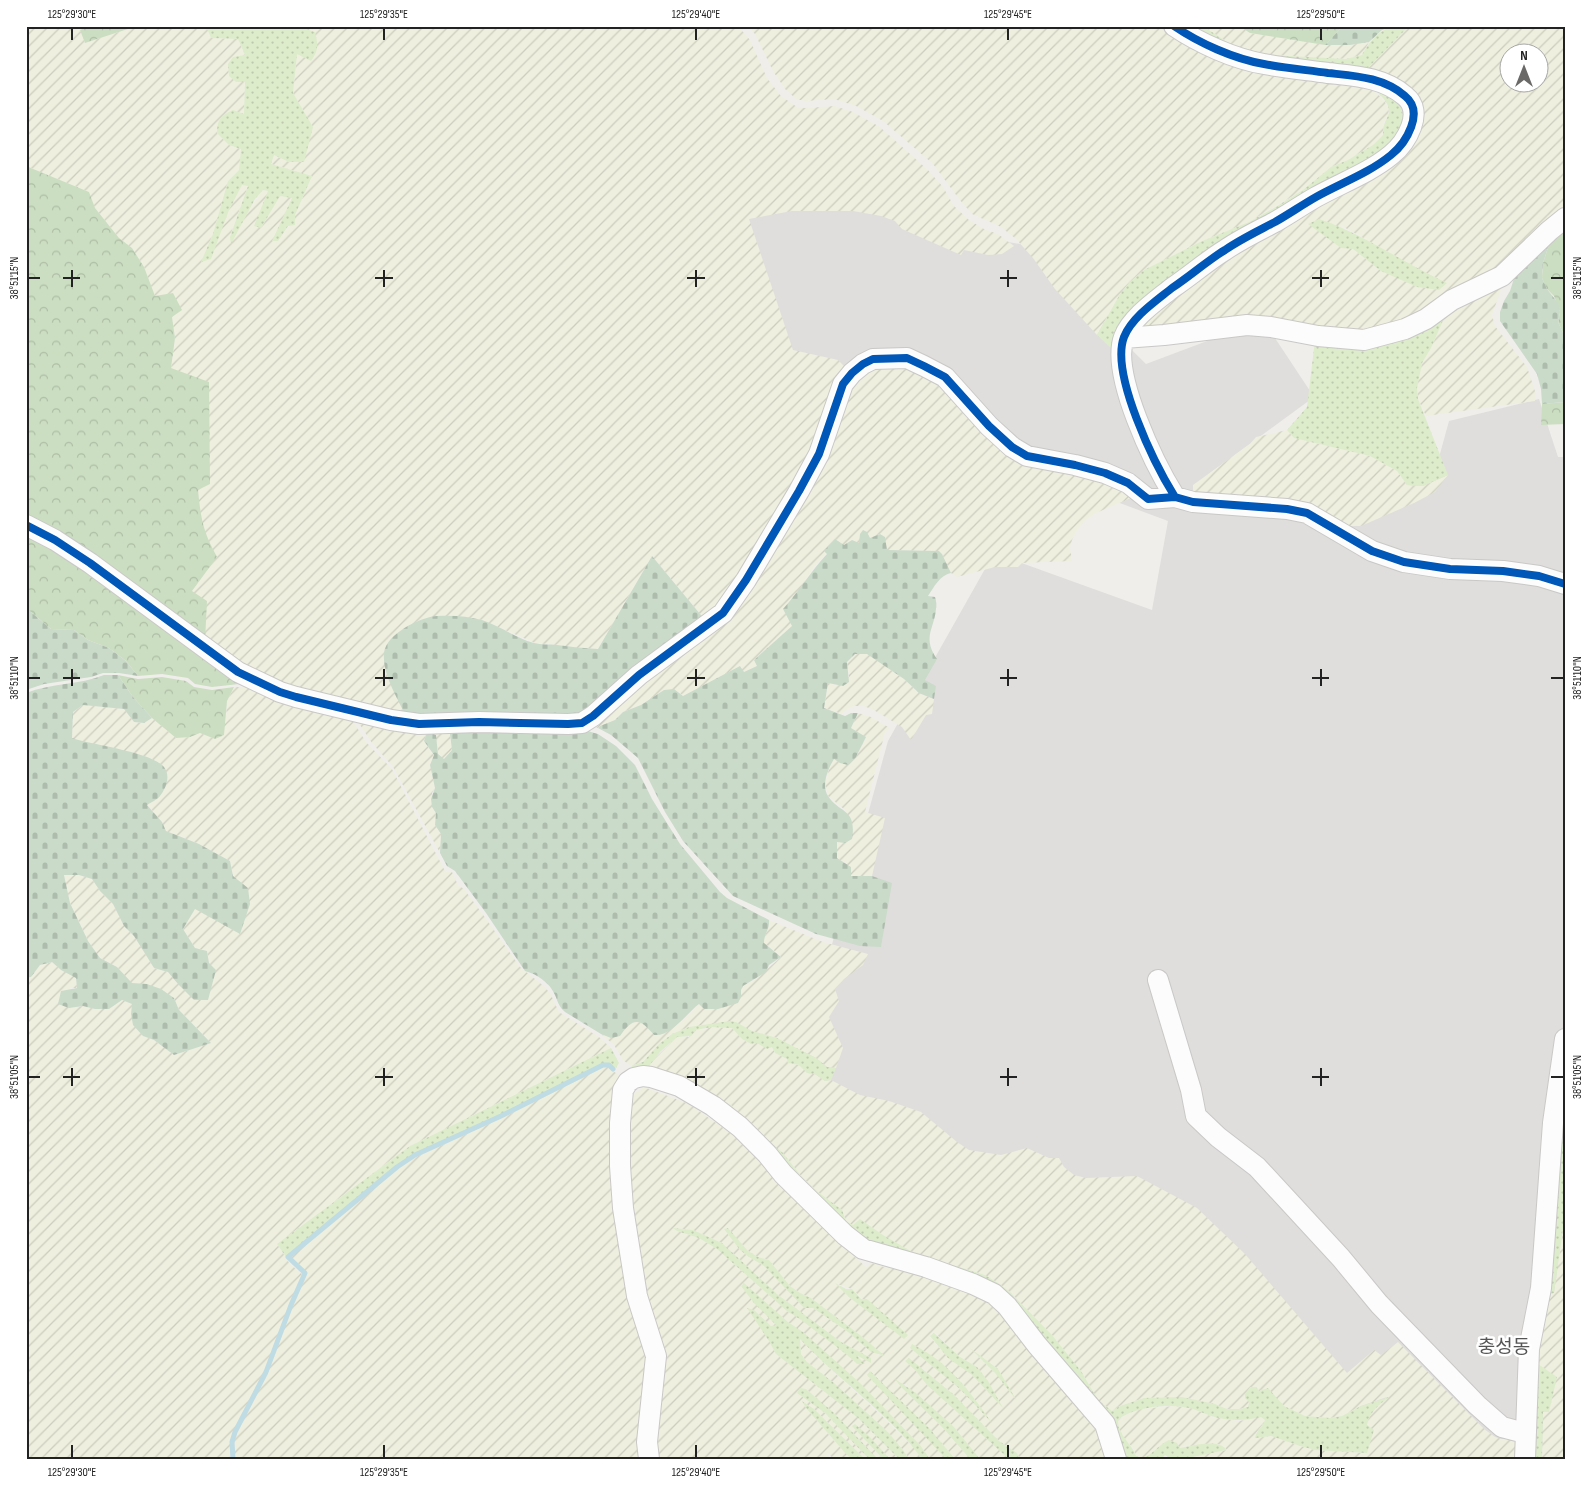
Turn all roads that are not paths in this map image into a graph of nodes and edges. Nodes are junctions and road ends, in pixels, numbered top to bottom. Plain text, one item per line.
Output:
1 (1174, 26) edge
2 (1565, 218) edge
3 (1124, 338) junction
4 (1175, 497) junction
5 (26, 525) edge
6 (1565, 584) edge
7 (1158, 980) dead end
8 (1565, 1039) edge
9 (1525, 1433) junction
10 (649, 1459) edge
11 (1116, 1459) edge
12 (1525, 1459) edge

1 - 3 street
2 - 3 street
3 - 4 street
4 - 5 street
4 - 6 street
7 - 9 street
8 - 9 street
9 - 12 street
10 - 11 street

